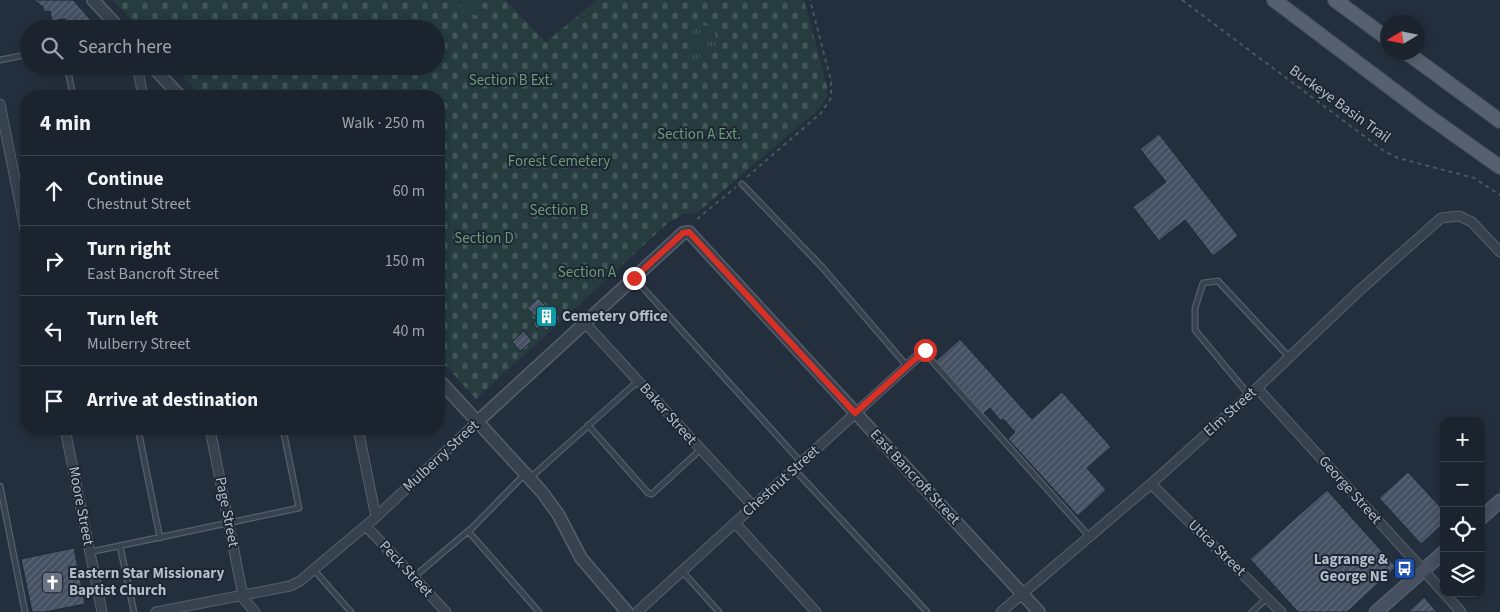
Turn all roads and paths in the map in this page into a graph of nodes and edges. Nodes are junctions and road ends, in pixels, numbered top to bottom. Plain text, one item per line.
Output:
1 (93, 0) edge
2 (810, 0) edge
3 (1182, 0) edge
4 (1274, 0) edge
5 (1335, 0) edge
6 (111, 20) edge
7 (1380, 33) edge
8 (20, 56) edge
9 (0, 60) edge
10 (1417, 60) edge
11 (68, 75) edge
12 (139, 75) edge
13 (160, 75) edge
14 (71, 90) edge
15 (142, 90) edge
16 (174, 90) edge
17 (0, 104) edge
18 (1500, 121) edge
19 (1459, 138) junction
20 (1500, 158) edge
21 (1500, 168) edge
22 (746, 178) dead end
23 (740, 184) joint
24 (1500, 195) edge
25 (20, 204) edge
26 (697, 219) dead end
27 (689, 232) joint
28 (1500, 252) edge
29 (634, 278) junction
30 (584, 322) junction
31 (924, 351) joint
32 (1289, 357) junction
33 (908, 366) junction
34 (638, 380) junction
35 (445, 387) edge
36 (1257, 388) junction
37 (1249, 395) junction
38 (855, 413) junction
39 (477, 422) junction
40 (588, 425) junction
41 (66, 435) edge
42 (139, 435) edge
43 (211, 435) edge
44 (284, 435) edge
45 (359, 435) edge
46 (701, 450) junction
47 (798, 465) junction
48 (527, 476) junction
49 (1151, 484) junction
50 (0, 486) edge
51 (1500, 501) edge
52 (753, 506) junction
53 (1485, 514) edge
54 (376, 517) junction
55 (229, 523) junction
56 (735, 523) junction
57 (366, 526) junction
58 (468, 531) junction
59 (1089, 536) junction
60 (160, 538) junction
61 (120, 546) junction
62 (90, 552) junction
63 (1440, 555) edge
64 (314, 570) junction
65 (1423, 570) junction
66 (682, 571) junction
67 (414, 577) junction
68 (1440, 589) edge
69 (1022, 593) junction
70 (242, 596) junction
71 (1448, 597) edge
72 (1268, 598) junction
73 (25, 612) edge
74 (102, 612) edge
75 (134, 612) edge
76 (156, 612) edge
77 (255, 612) edge
78 (351, 612) edge
79 (446, 612) edge
80 (539, 612) edge
81 (627, 612) edge
82 (637, 612) edge
83 (719, 612) edge
84 (816, 612) edge
85 (928, 612) edge
86 (1001, 612) edge
87 (1040, 612) edge
88 (1252, 612) edge
89 (1282, 612) edge
90 (1376, 612) edge
91 (1461, 612) edge

1 - 6 street
2 - 22 path
3 - 24 path, Buckeye Basin Trail
4 - 19 main road
5 - 7 main road
8 - 9 lane
10 - 18 main road
11 - 14 lane
12 - 15 street
13 - 16 street
17 - 25 street
19 - 20 main road
19 - 21 main road
23 - 26 path
23 - 33 lane
27 - 29 street, Mulberry Street
27 - 38 street, East Bancroft Street
28 - 32 street, Elm Street
29 - 30 street, Mulberry Street
29 - 47 lane
30 - 34 street, Baker Street
30 - 39 street, Mulberry Street
31 - 33 street, Chestnut Street
31 - 59 lane
32 - 36 street, Elm Street
32 - 37 lane
33 - 38 street, Chestnut Street
34 - 40 lane
34 - 46 street, Baker Street
35 - 39 street
36 - 37 street, Elm Street
36 - 65 street, George Street
37 - 49 street, Elm Street
38 - 47 street, Chestnut Street
38 - 69 street, East Bancroft Street
39 - 48 street
39 - 54 street, Mulberry Street
40 - 46 lane
40 - 48 lane
41 - 62 street, Moore Street
42 - 60 lane
43 - 55 street, Page Street
44 - 55 lane
45 - 54 street
46 - 52 street, Baker Street
47 - 52 street, Chestnut Street
47 - 85 lane
48 - 58 lane
48 - 81 street
49 - 59 street, Elm Street
49 - 72 street, Utica Street
50 - 73 lane
51 - 53 main road
52 - 56 street, Chestnut Street
54 - 57 street, Mulberry Street
55 - 60 lane
55 - 70 street, Page Street
56 - 66 street, Chestnut Street
56 - 84 street
57 - 64 street, Mulberry Street
57 - 67 street, Peck Street
58 - 67 lane
58 - 80 lane
59 - 69 street, Elm Street
60 - 61 lane
61 - 62 lane
61 - 75 lane
62 - 74 street, Moore Street
63 - 65 main road
64 - 70 street, Mulberry Street
64 - 78 lane
65 - 68 street, George Street
65 - 90 main road
66 - 82 street, Chestnut Street
66 - 83 lane
67 - 79 street, Peck Street
69 - 86 street, Elm Street
69 - 87 street, East Bancroft Street
70 - 76 street, Mulberry Street
70 - 77 street
71 - 91 street, George Street
72 - 88 lane
72 - 89 street, Utica Street

